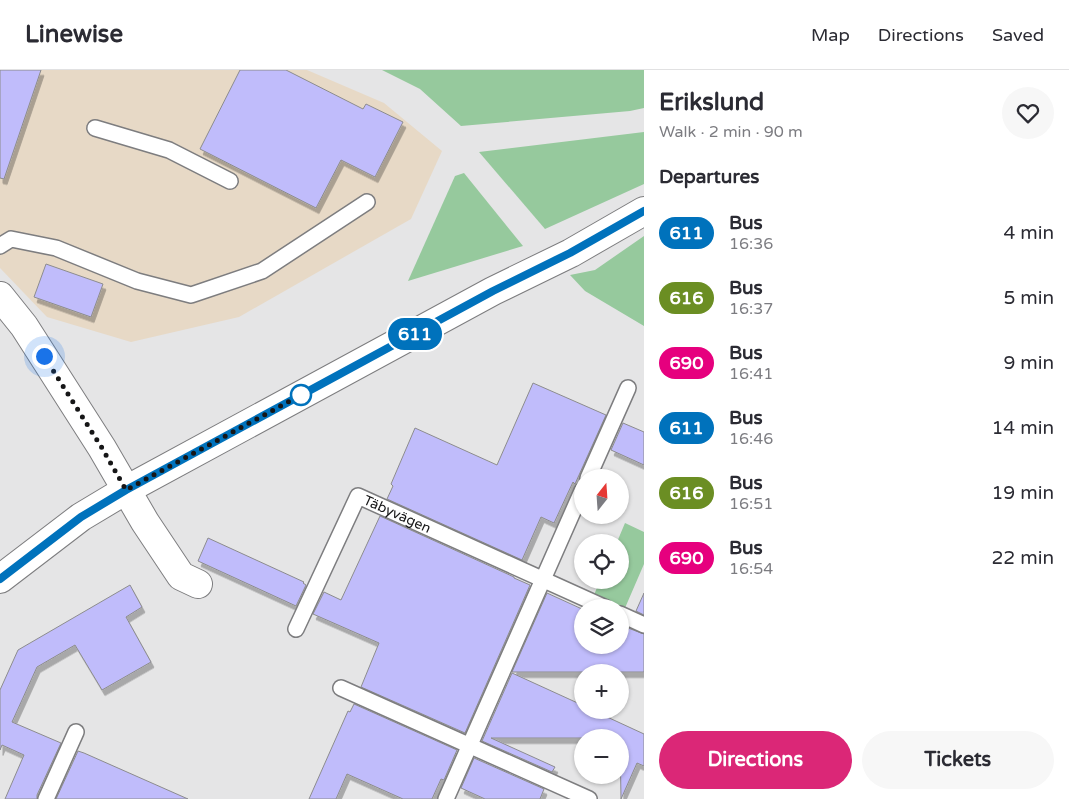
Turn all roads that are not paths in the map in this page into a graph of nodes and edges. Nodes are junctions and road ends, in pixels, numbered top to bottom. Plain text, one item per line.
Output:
1 (95, 128) dead end
2 (230, 181) dead end
3 (367, 202) dead end
4 (644, 211) edge
5 (0, 246) edge
6 (0, 296) edge
7 (628, 388) dead end
8 (592, 469) edge
9 (126, 490) junction
10 (574, 509) edge
11 (0, 579) edge
12 (543, 580) junction
13 (198, 584) dead end
14 (586, 599) edge
15 (629, 618) edge
16 (644, 624) edge
17 (296, 629) dead end
18 (341, 688) dead end
19 (76, 732) dead end
20 (470, 746) junction
21 (46, 799) edge
22 (446, 799) edge
23 (589, 799) edge

1 - 2 lane
3 - 5 lane
4 - 9 main road
6 - 9 main road
7 - 8 lane
9 - 11 main road
9 - 13 main road
10 - 12 lane
12 - 14 lane, Täbyvägen
12 - 17 lane, Täbyvägen
12 - 20 lane
15 - 16 lane
18 - 20 lane
19 - 21 lane
20 - 22 lane
20 - 23 lane

